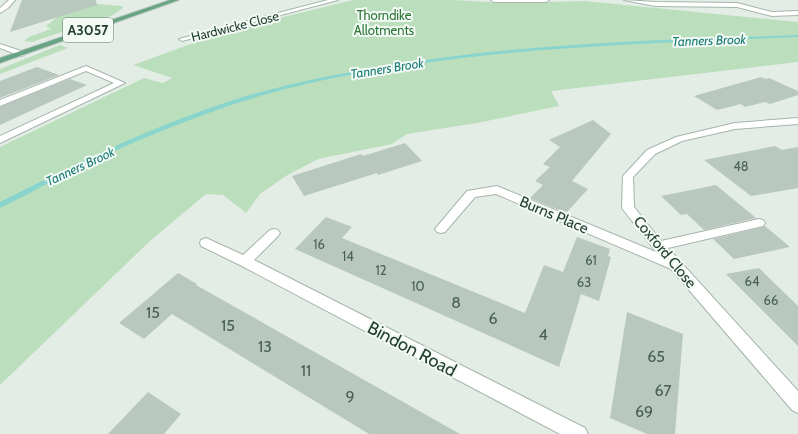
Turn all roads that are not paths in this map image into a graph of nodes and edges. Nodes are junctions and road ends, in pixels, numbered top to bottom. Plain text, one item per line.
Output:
1 (12, 0) edge
2 (176, 0) edge
3 (335, 0) edge
4 (494, 0) edge
5 (546, 0) edge
6 (627, 0) edge
7 (0, 11) edge
8 (798, 13) edge
9 (182, 39) dead end
10 (0, 46) edge
11 (21, 54) junction
12 (0, 61) edge
13 (0, 103) edge
14 (798, 121) edge
15 (0, 140) edge
16 (758, 223) dead end
17 (441, 229) dead end
18 (274, 232) dead end
19 (206, 243) dead end
20 (658, 246) junction
21 (246, 261) junction
22 (678, 267) junction
23 (798, 404) edge
24 (579, 434) edge

1 - 7 street
2 - 11 main road, A3057
3 - 9 street, Hardwicke Close
4 - 5 street
6 - 8 street
10 - 11 street
11 - 12 main road, A3057
13 - 15 street
14 - 20 street, Coxford Close
16 - 20 street
17 - 22 street, Burns Place
18 - 21 street
19 - 21 street, Bindon Road
20 - 22 street, Coxford Close
21 - 24 street, Bindon Road
22 - 23 street, Coxford Close

